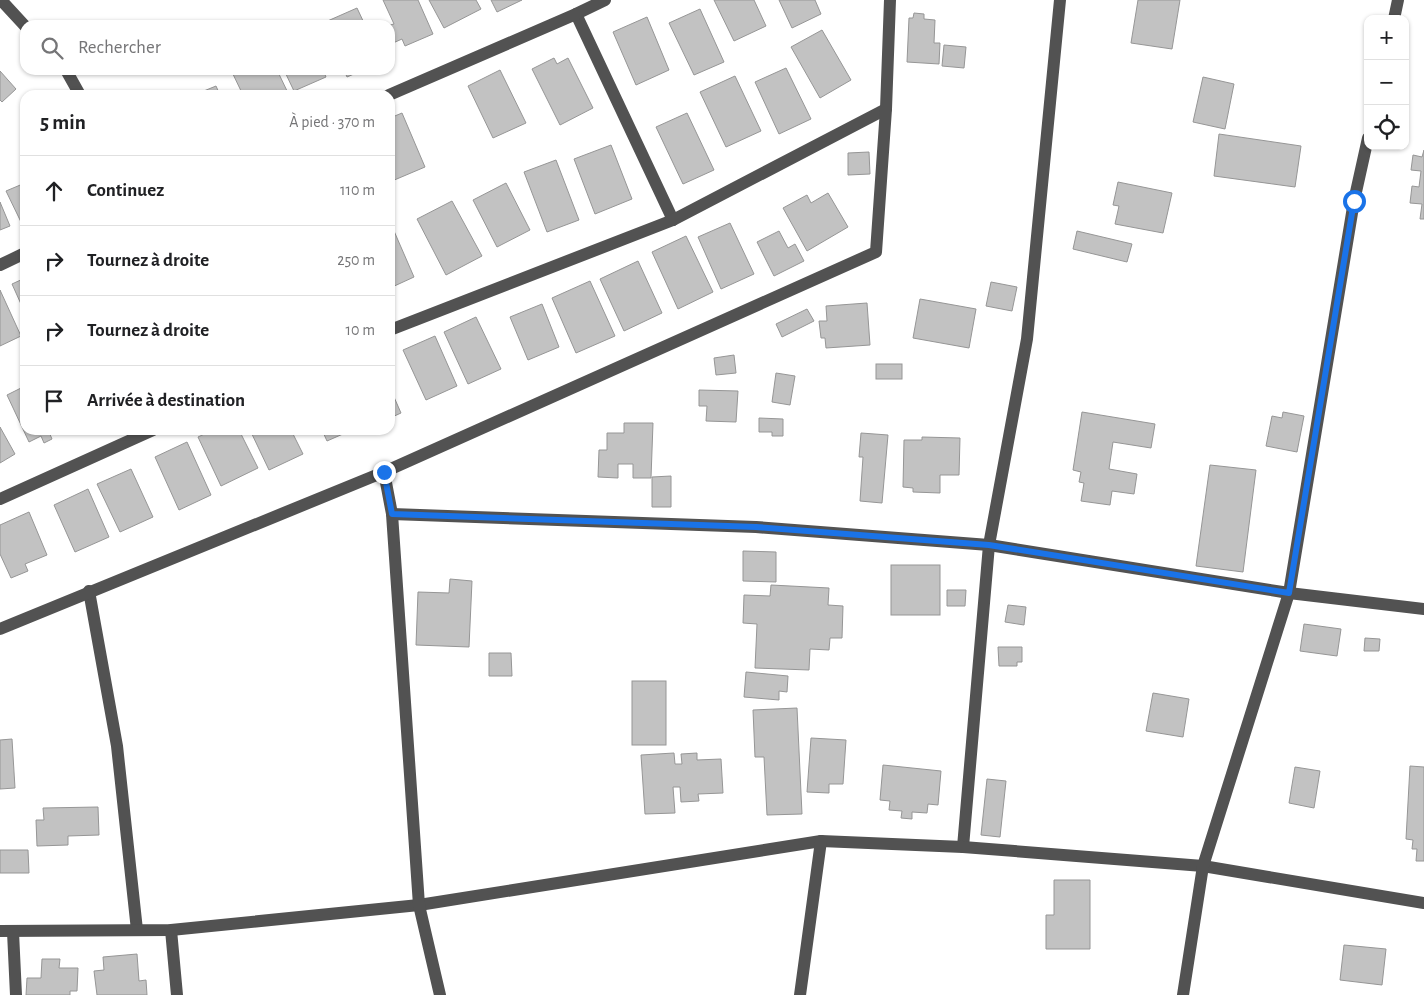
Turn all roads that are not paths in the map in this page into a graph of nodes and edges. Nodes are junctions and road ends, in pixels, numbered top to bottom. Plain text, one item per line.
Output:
1 (1, 0) edge
2 (605, 0) edge
3 (890, 0) edge
4 (1060, 0) edge
5 (1398, 0) edge
6 (576, 14) junction
7 (1395, 15) edge
8 (20, 21) edge
9 (69, 75) edge
10 (77, 90) edge
11 (395, 93) edge
12 (886, 109) junction
13 (1365, 150) edge
14 (672, 220) junction
15 (20, 255) edge
16 (0, 265) edge
17 (395, 328) edge
18 (142, 435) edge
19 (384, 472) junction
20 (0, 499) edge
21 (392, 514) junction
22 (989, 545) junction
23 (88, 591) junction
24 (1289, 593) junction
25 (1424, 609) edge
26 (0, 629) edge
27 (821, 841) junction
28 (963, 846) junction
29 (1203, 866) junction
30 (1424, 902) edge
31 (420, 905) junction
32 (137, 930) junction
33 (171, 930) junction
34 (6, 932) edge
35 (16, 995) edge
36 (177, 995) edge
37 (440, 995) edge
38 (800, 995) edge
39 (1183, 995) edge

1 - 8 street
2 - 6 street
3 - 12 street
4 - 22 street
5 - 7 street
6 - 11 street
6 - 14 street
9 - 10 street
12 - 14 street
12 - 19 street
13 - 24 street
14 - 17 street
15 - 16 street
18 - 20 street
19 - 21 street
19 - 23 street
21 - 22 street
21 - 31 street
22 - 24 street
22 - 28 street
23 - 26 street
23 - 32 street
24 - 25 street
24 - 29 street
27 - 28 street
27 - 31 street
27 - 38 street
28 - 29 street
29 - 30 street
29 - 39 street
31 - 33 street
31 - 37 street
32 - 33 street
32 - 34 street
33 - 36 street
34 - 35 street

